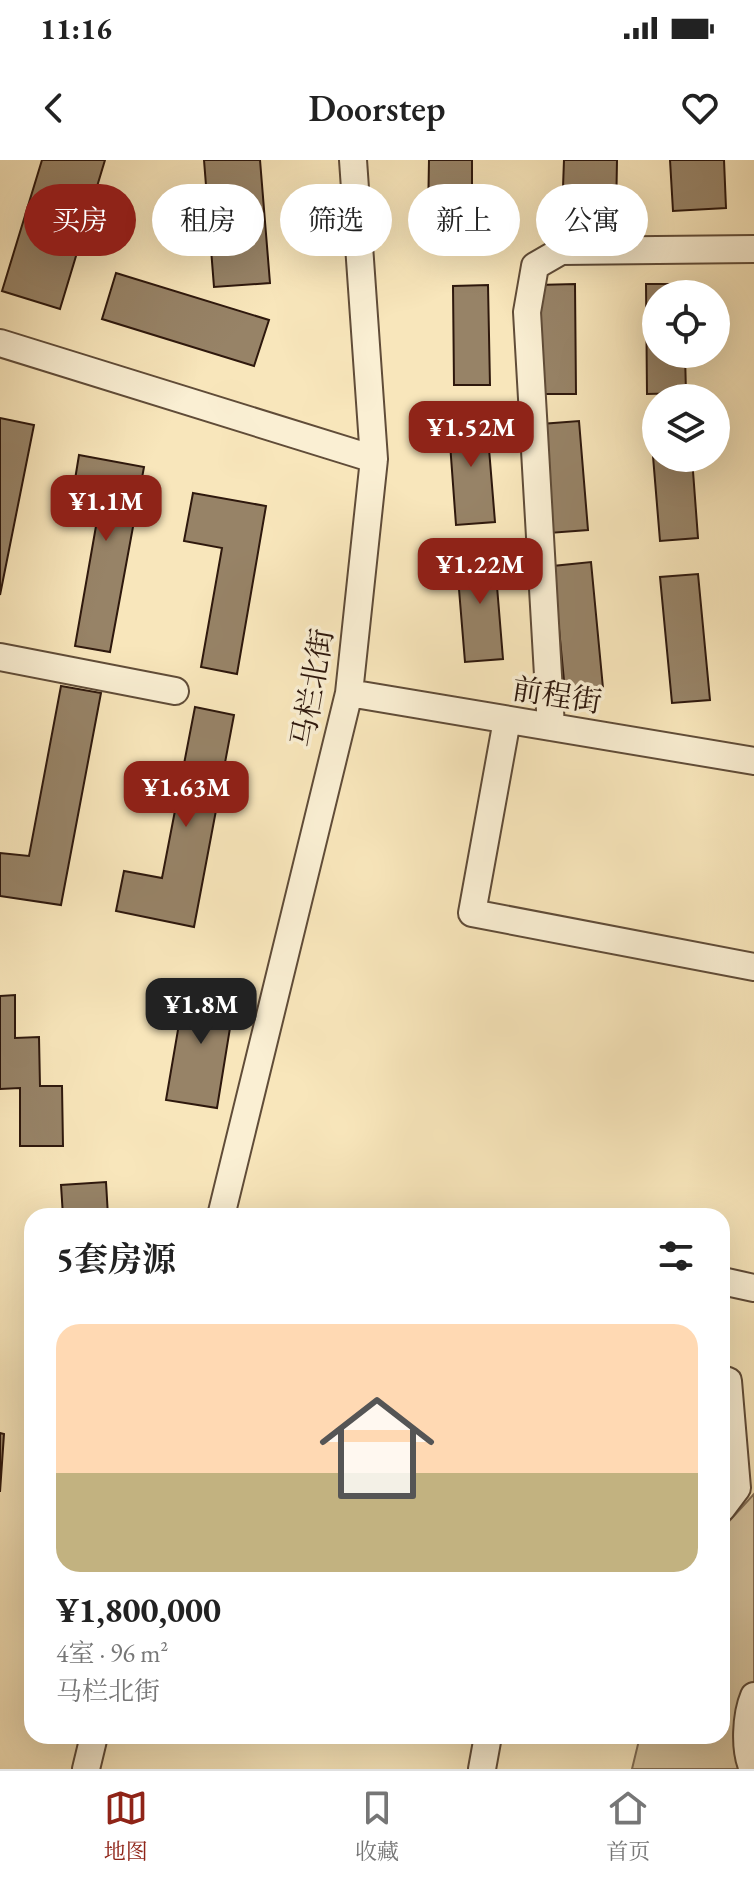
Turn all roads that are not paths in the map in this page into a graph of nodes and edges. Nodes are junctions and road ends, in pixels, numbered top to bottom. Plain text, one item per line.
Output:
1 (353, 160) edge
2 (754, 249) edge
3 (0, 343) edge
4 (374, 459) junction
5 (0, 657) edge
6 (175, 691) dead end
7 (349, 693) junction
8 (507, 720) junction
9 (551, 727) junction
10 (754, 761) edge
11 (754, 967) edge
12 (223, 1208) edge
13 (730, 1283) edge
14 (754, 1288) edge
15 (730, 1405) edge
16 (730, 1497) edge
17 (754, 1696) edge
18 (92, 1744) edge
19 (487, 1744) edge
20 (86, 1769) edge
21 (482, 1769) edge
22 (753, 1769) edge

1 - 4 street, 马栏北街
2 - 9 street
3 - 4 street
4 - 7 street, 马栏北街
5 - 6 street
7 - 8 street, 前程街
7 - 12 street, 马栏北街
8 - 9 street, 前程街
8 - 11 street
9 - 10 street, 前程街
13 - 14 street
15 - 16 street
17 - 22 street
18 - 20 street
19 - 21 street

